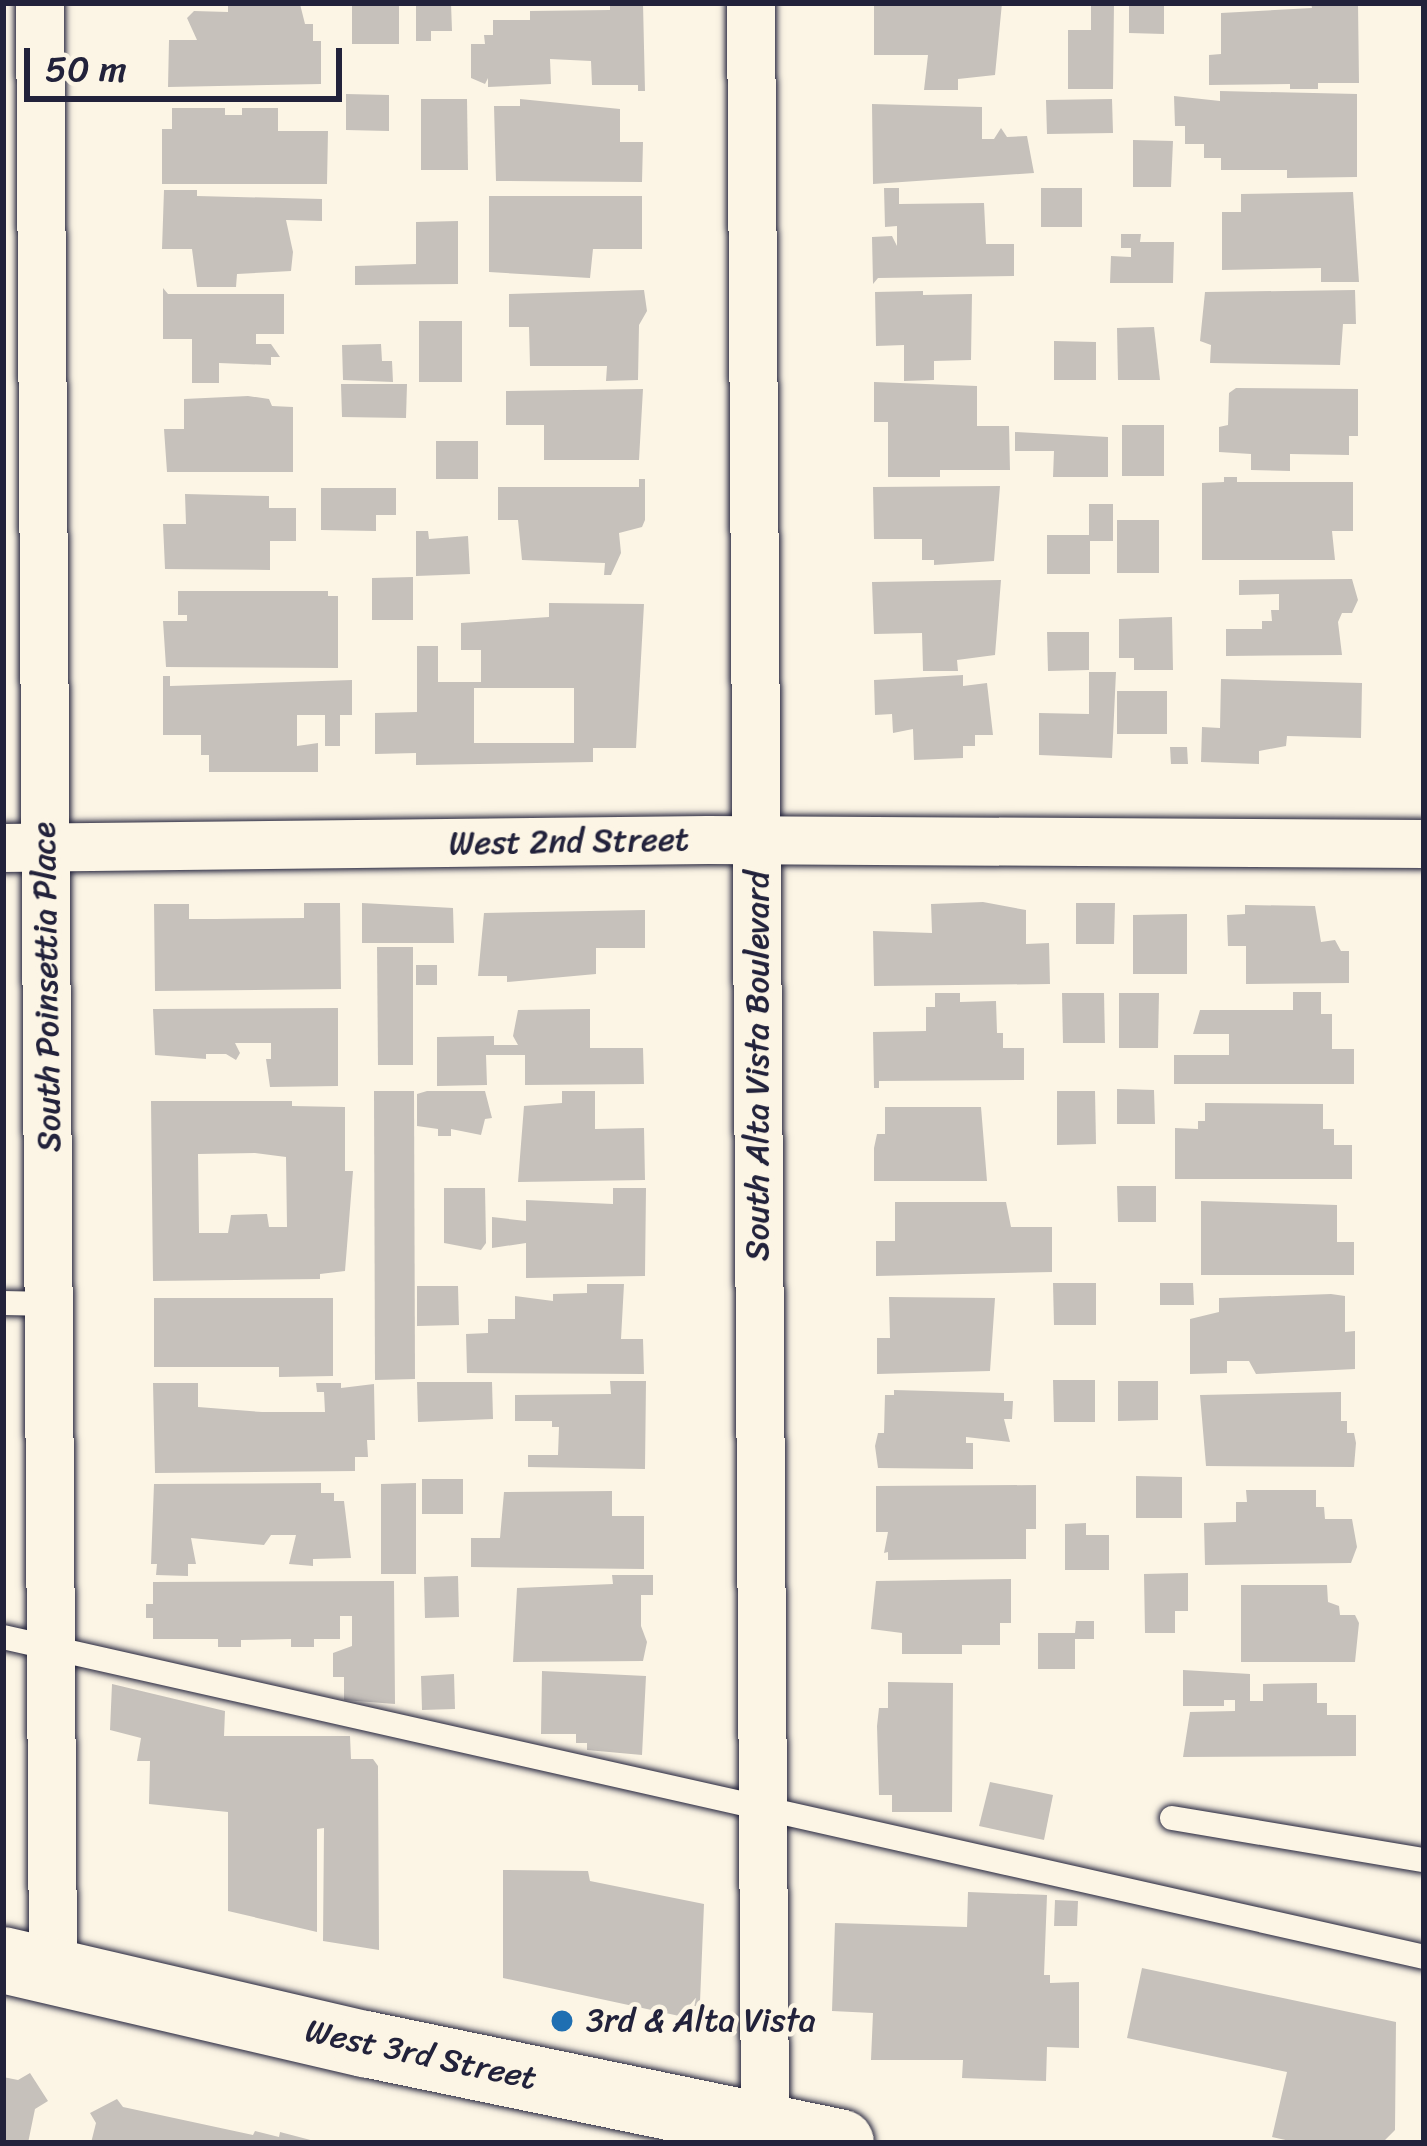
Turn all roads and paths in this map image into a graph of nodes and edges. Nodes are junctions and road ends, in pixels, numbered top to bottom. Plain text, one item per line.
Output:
1 (40, 3) edge
2 (751, 3) edge
3 (757, 840) junction
4 (1424, 844) edge
5 (23, 848) edge
6 (3, 1303) edge
7 (52, 1304) junction
8 (3, 1636) edge
9 (52, 1647) junction
10 (763, 1809) junction
11 (1172, 1818) dead end
12 (1424, 1860) edge
13 (1424, 1957) edge
14 (28, 1966) edge
15 (765, 2129) junction
16 (841, 2143) edge

1 - 5 street, South Poinsettia Place
2 - 3 street, South Alta Vista Boulevard
3 - 4 street, West 2nd Street
3 - 5 street, West 2nd Street
3 - 10 street, South Alta Vista Boulevard
5 - 7 street, South Poinsettia Place
6 - 7 lane
7 - 9 street, South Poinsettia Place
8 - 9 lane
9 - 10 lane
9 - 14 street, South Poinsettia Place
10 - 13 lane
10 - 15 street, South Alta Vista Boulevard
11 - 12 lane
14 - 15 main road, West 3rd Street
15 - 16 main road, West 3rd Street

